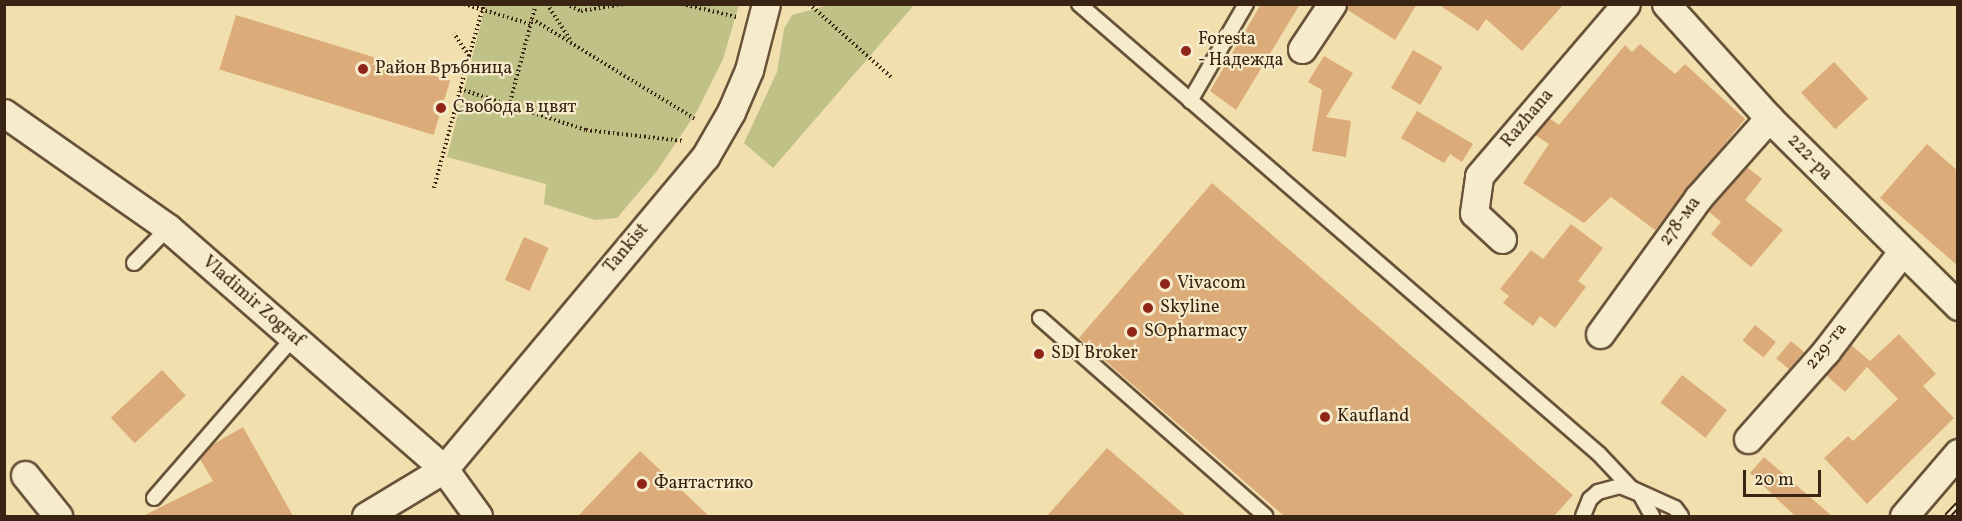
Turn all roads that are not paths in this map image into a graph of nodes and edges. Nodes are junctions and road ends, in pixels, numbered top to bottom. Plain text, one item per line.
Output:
1 (1079, 4) edge
2 (1246, 4) edge
3 (1332, 4) edge
4 (1626, 4) edge
5 (1666, 4) edge
6 (764, 13) edge
7 (1302, 49) dead end
8 (1190, 101) junction
9 (4, 113) edge
10 (1769, 118) junction
11 (168, 228) junction
12 (1502, 239) dead end
13 (1902, 252) junction
14 (134, 263) dead end
15 (1958, 306) edge
16 (1040, 318) dead end
17 (1600, 333) dead end
18 (293, 338) junction
19 (1748, 439) dead end
20 (1958, 453) edge
21 (444, 469) junction
22 (25, 475) dead end
23 (1631, 488) junction
24 (154, 498) dead end
25 (58, 516) edge
26 (366, 516) edge
27 (478, 516) edge
28 (1265, 516) edge
29 (1583, 516) edge
30 (1652, 516) edge
31 (1681, 516) edge
32 (1904, 516) edge

1 - 8 lane
2 - 8 lane
3 - 7 street
4 - 12 street, Razhana
5 - 10 street, 222-ра
6 - 21 street, Tankist
8 - 23 lane
9 - 11 street, Vladimir Zograf
10 - 13 street, 222-ра
10 - 17 street, 278-ма
11 - 14 lane
11 - 18 street, Vladimir Zograf
13 - 15 street, 222-ра
13 - 19 street, 229-та
16 - 28 lane
18 - 21 street, Vladimir Zograf
18 - 24 lane
20 - 32 street
21 - 26 street, Tankist
21 - 27 street, Vladimir Zograf
22 - 25 street
23 - 29 lane
23 - 30 lane
23 - 31 lane

